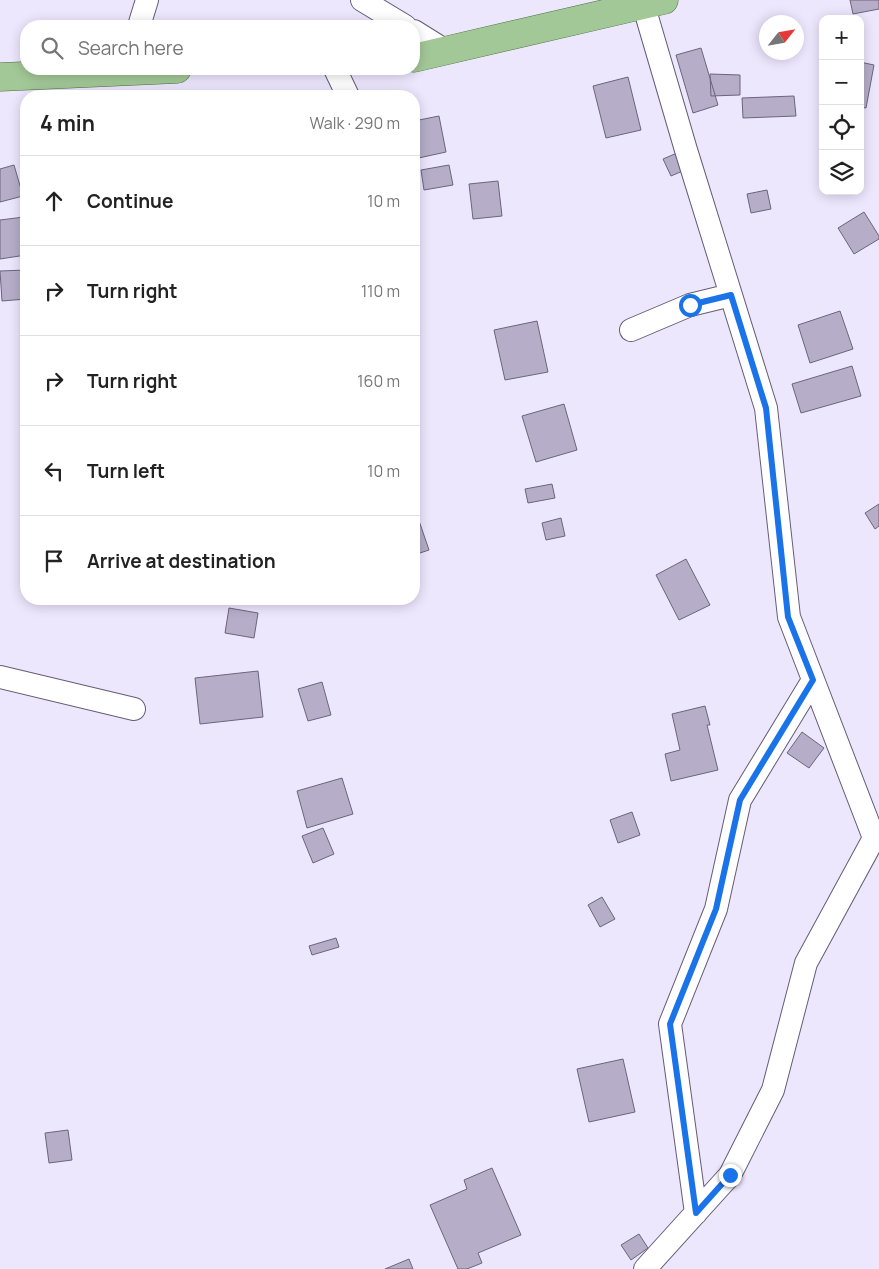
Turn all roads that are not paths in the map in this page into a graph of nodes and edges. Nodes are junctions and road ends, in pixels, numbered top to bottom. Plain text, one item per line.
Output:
1 (147, 0) edge
2 (362, 0) edge
3 (649, 2) edge
4 (141, 20) edge
5 (395, 20) edge
6 (420, 35) edge
7 (446, 51) junction
8 (420, 57) edge
9 (36, 75) edge
10 (338, 75) edge
11 (0, 77) edge
12 (345, 90) edge
13 (731, 295) junction
14 (631, 330) dead end
15 (0, 678) edge
16 (813, 680) junction
17 (134, 709) dead end
18 (696, 1213) junction
19 (645, 1269) edge

1 - 4 street
2 - 5 street
3 - 7 main road
3 - 13 street
6 - 7 street
7 - 8 main road
9 - 11 main road
10 - 12 street
13 - 14 street
13 - 16 street
15 - 17 street
16 - 18 street
16 - 18 street
18 - 19 street

